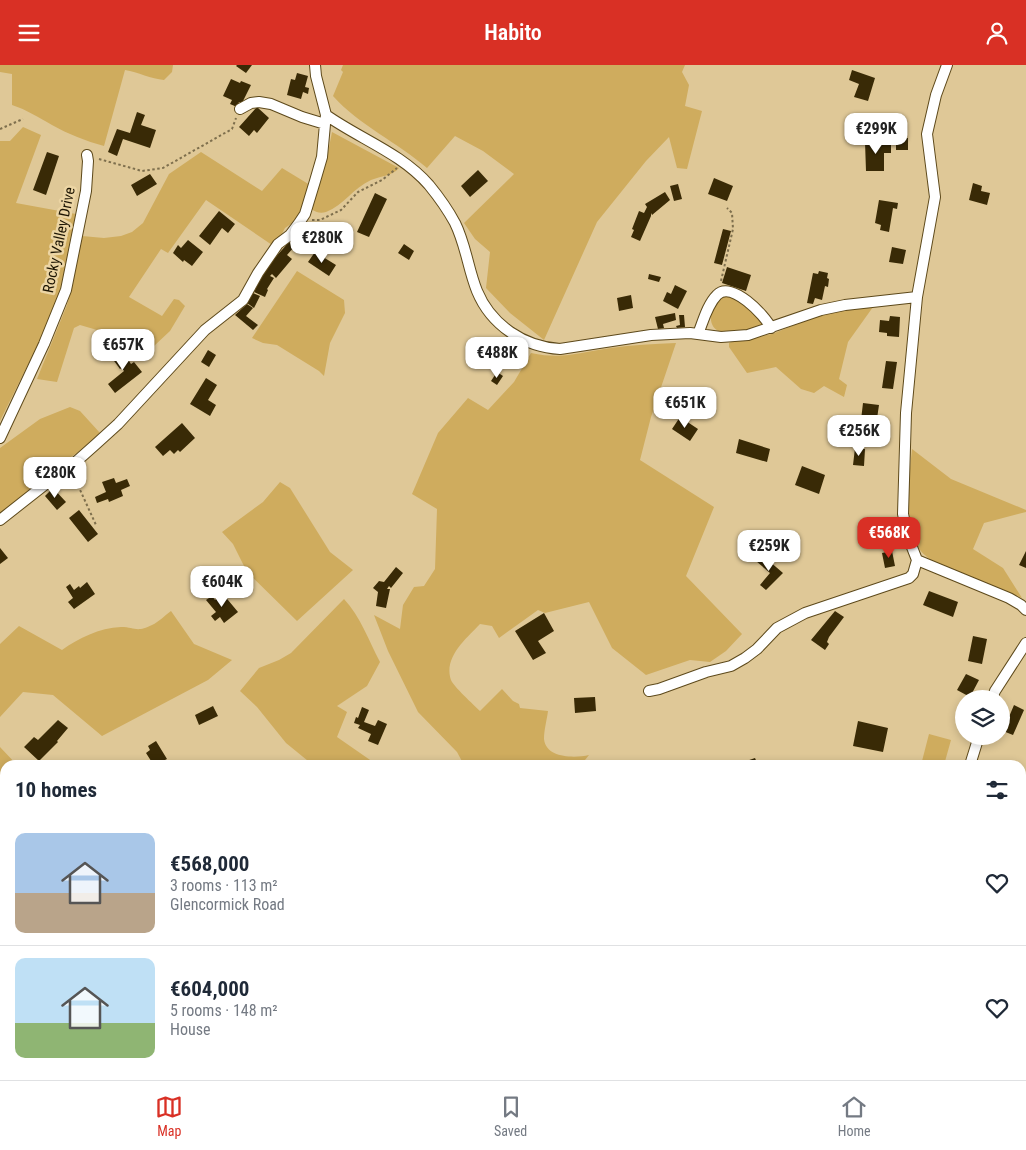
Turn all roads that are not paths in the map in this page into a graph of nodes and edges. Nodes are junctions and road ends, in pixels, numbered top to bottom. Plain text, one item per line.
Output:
1 (315, 65) edge
2 (948, 65) edge
3 (240, 109) road end
4 (325, 120) junction
5 (87, 155) road end
6 (917, 297) junction
7 (771, 328) junction
8 (698, 334) junction
9 (0, 438) edge
10 (0, 519) edge
11 (917, 560) junction
12 (1026, 610) edge
13 (1026, 643) edge
14 (996, 690) edge
15 (649, 691) dead end
16 (976, 745) edge
17 (972, 760) edge

1 - 4 street
2 - 6 street
3 - 4 street
4 - 8 street
4 - 10 street
5 - 9 street, Rocky Valley Drive
6 - 7 street
6 - 11 street
7 - 8 street
7 - 8 street
11 - 12 street
11 - 15 street
13 - 14 street
16 - 17 street

